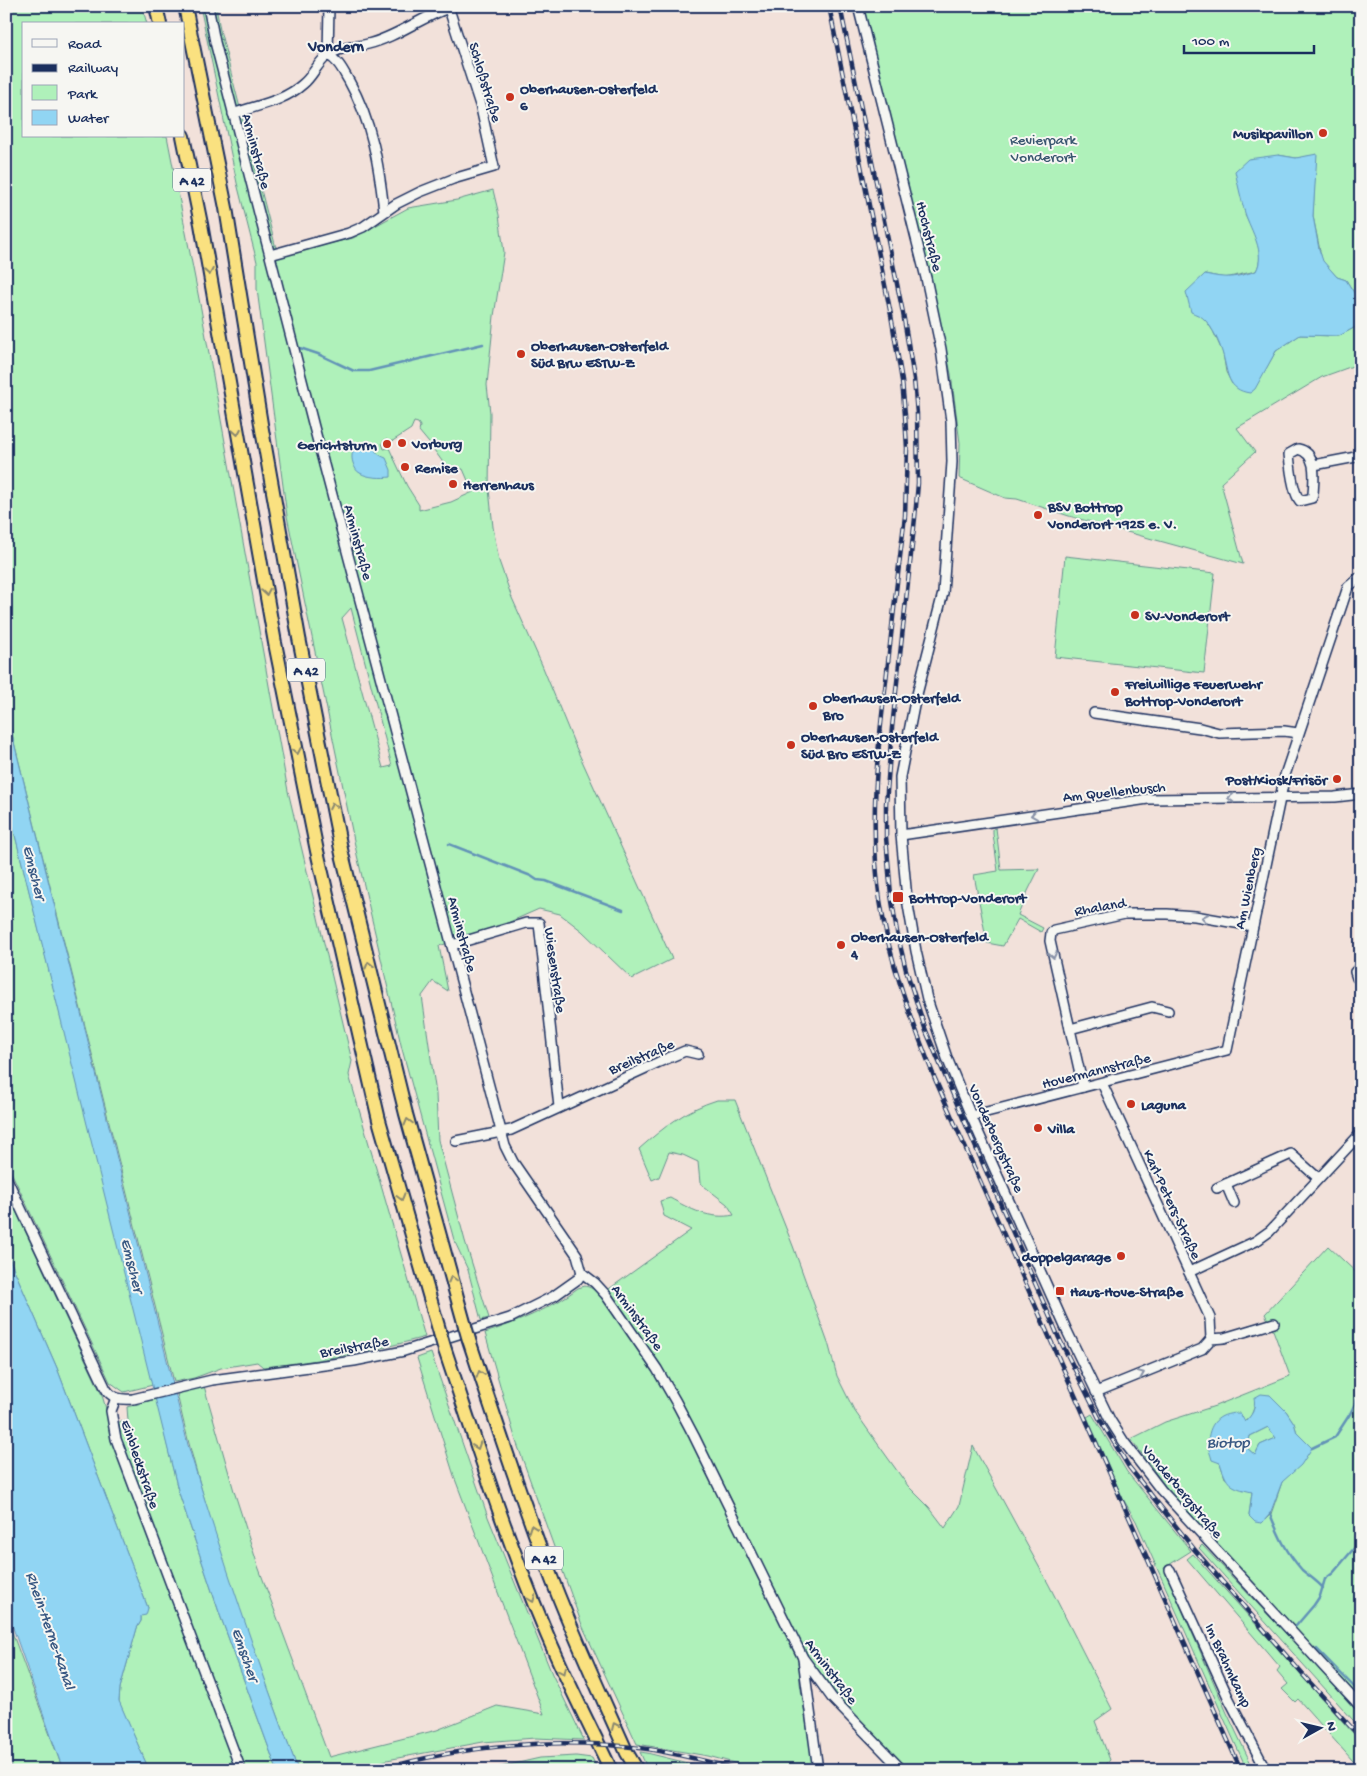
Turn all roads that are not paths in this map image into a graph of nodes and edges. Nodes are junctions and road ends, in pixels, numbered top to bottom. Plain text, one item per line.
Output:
1 (156, 6) edge
2 (185, 6) edge
3 (208, 6) edge
4 (329, 6) edge
5 (858, 6) edge
6 (449, 7) edge
7 (160, 22) edge
8 (328, 55) junction
9 (233, 114) junction
10 (183, 138) edge
11 (384, 211) junction
12 (270, 255) junction
13 (1361, 456) edge
14 (1314, 465) junction
15 (950, 476) joint
16 (1361, 576) edge
17 (1094, 713) dead end
18 (1298, 733) junction
19 (1361, 794) edge
20 (1279, 798) junction
21 (901, 835) junction
22 (1253, 926) junction
23 (452, 945) junction
24 (1361, 955) edge
25 (1361, 981) edge
26 (1168, 1011) dead end
27 (1070, 1029) junction
28 (1227, 1050) joint
29 (698, 1054) dead end
30 (1102, 1083) junction
31 (1083, 1088) junction
32 (560, 1107) junction
33 (971, 1116) junction
34 (501, 1132) junction
35 (1361, 1133) edge
36 (456, 1141) dead end
37 (6, 1177) edge
38 (1318, 1178) junction
39 (1226, 1184) junction
40 (1217, 1188) dead end
41 (1234, 1203) dead end
42 (1189, 1272) junction
43 (582, 1273) junction
44 (1274, 1324) dead end
45 (1211, 1339) junction
46 (1096, 1392) junction
47 (116, 1398) junction
48 (1170, 1570) dead end
49 (803, 1658) junction
50 (1361, 1708) edge
51 (241, 1770) edge
52 (611, 1770) edge
53 (637, 1770) edge
54 (818, 1770) edge
55 (902, 1770) edge
56 (1266, 1770) edge

1 - 7 highway
53 -> 2 highway, A 42, bridge
3 - 9 street, Arminstraße
4 - 8 street
5 - 15 street, Hochstraße
6 - 8 street
6 - 11 street, Schloßstraße
8 - 9 street
8 - 11 street
9 - 12 street, Arminstraße
10 -> 52 highway, A 42, bridge
11 - 12 street
12 - 23 street, Arminstraße
13 - 14 street
14 - 14 street
15 - 21 street, Vonderbergstraße
16 - 18 street, Am Wienberg
17 - 18 street
18 - 20 street, Am Wienberg
19 - 20 street, Am Quellenbusch
20 -> 21 street, Am Quellenbusch
20 - 22 street, Am Wienberg
21 - 33 street, Vonderbergstraße
22 -> 27 street, Rhaland
22 - 28 street, Am Wienberg
23 - 32 street, Wiesenstraße
23 - 34 street, Arminstraße
24 - 25 street
26 - 27 street
27 - 31 street, Rhaland
28 - 30 street, Hovermannstraße
29 - 32 street, Breilstraße
30 - 31 street, Hovermannstraße
30 - 42 street, Karl-Peters-Straße
31 - 33 street, Hovermannstraße
32 - 34 street, Breilstraße
33 - 46 street, Vonderbergstraße
34 - 36 street, Breilstraße
34 - 43 street, Arminstraße
35 - 38 street
37 - 47 street
38 - 39 street
38 - 42 street
39 - 40 street
39 - 41 street
42 - 45 street, Karl-Peters-Straße
43 - 47 street, Breilstraße
43 - 49 street, Arminstraße
44 - 45 street
46 -> 45 street
46 - 50 street, Vonderbergstraße
47 - 51 street, Einbleckstraße
48 - 56 street, Im Brahmkamp
49 - 54 street
49 - 55 street, Arminstraße

